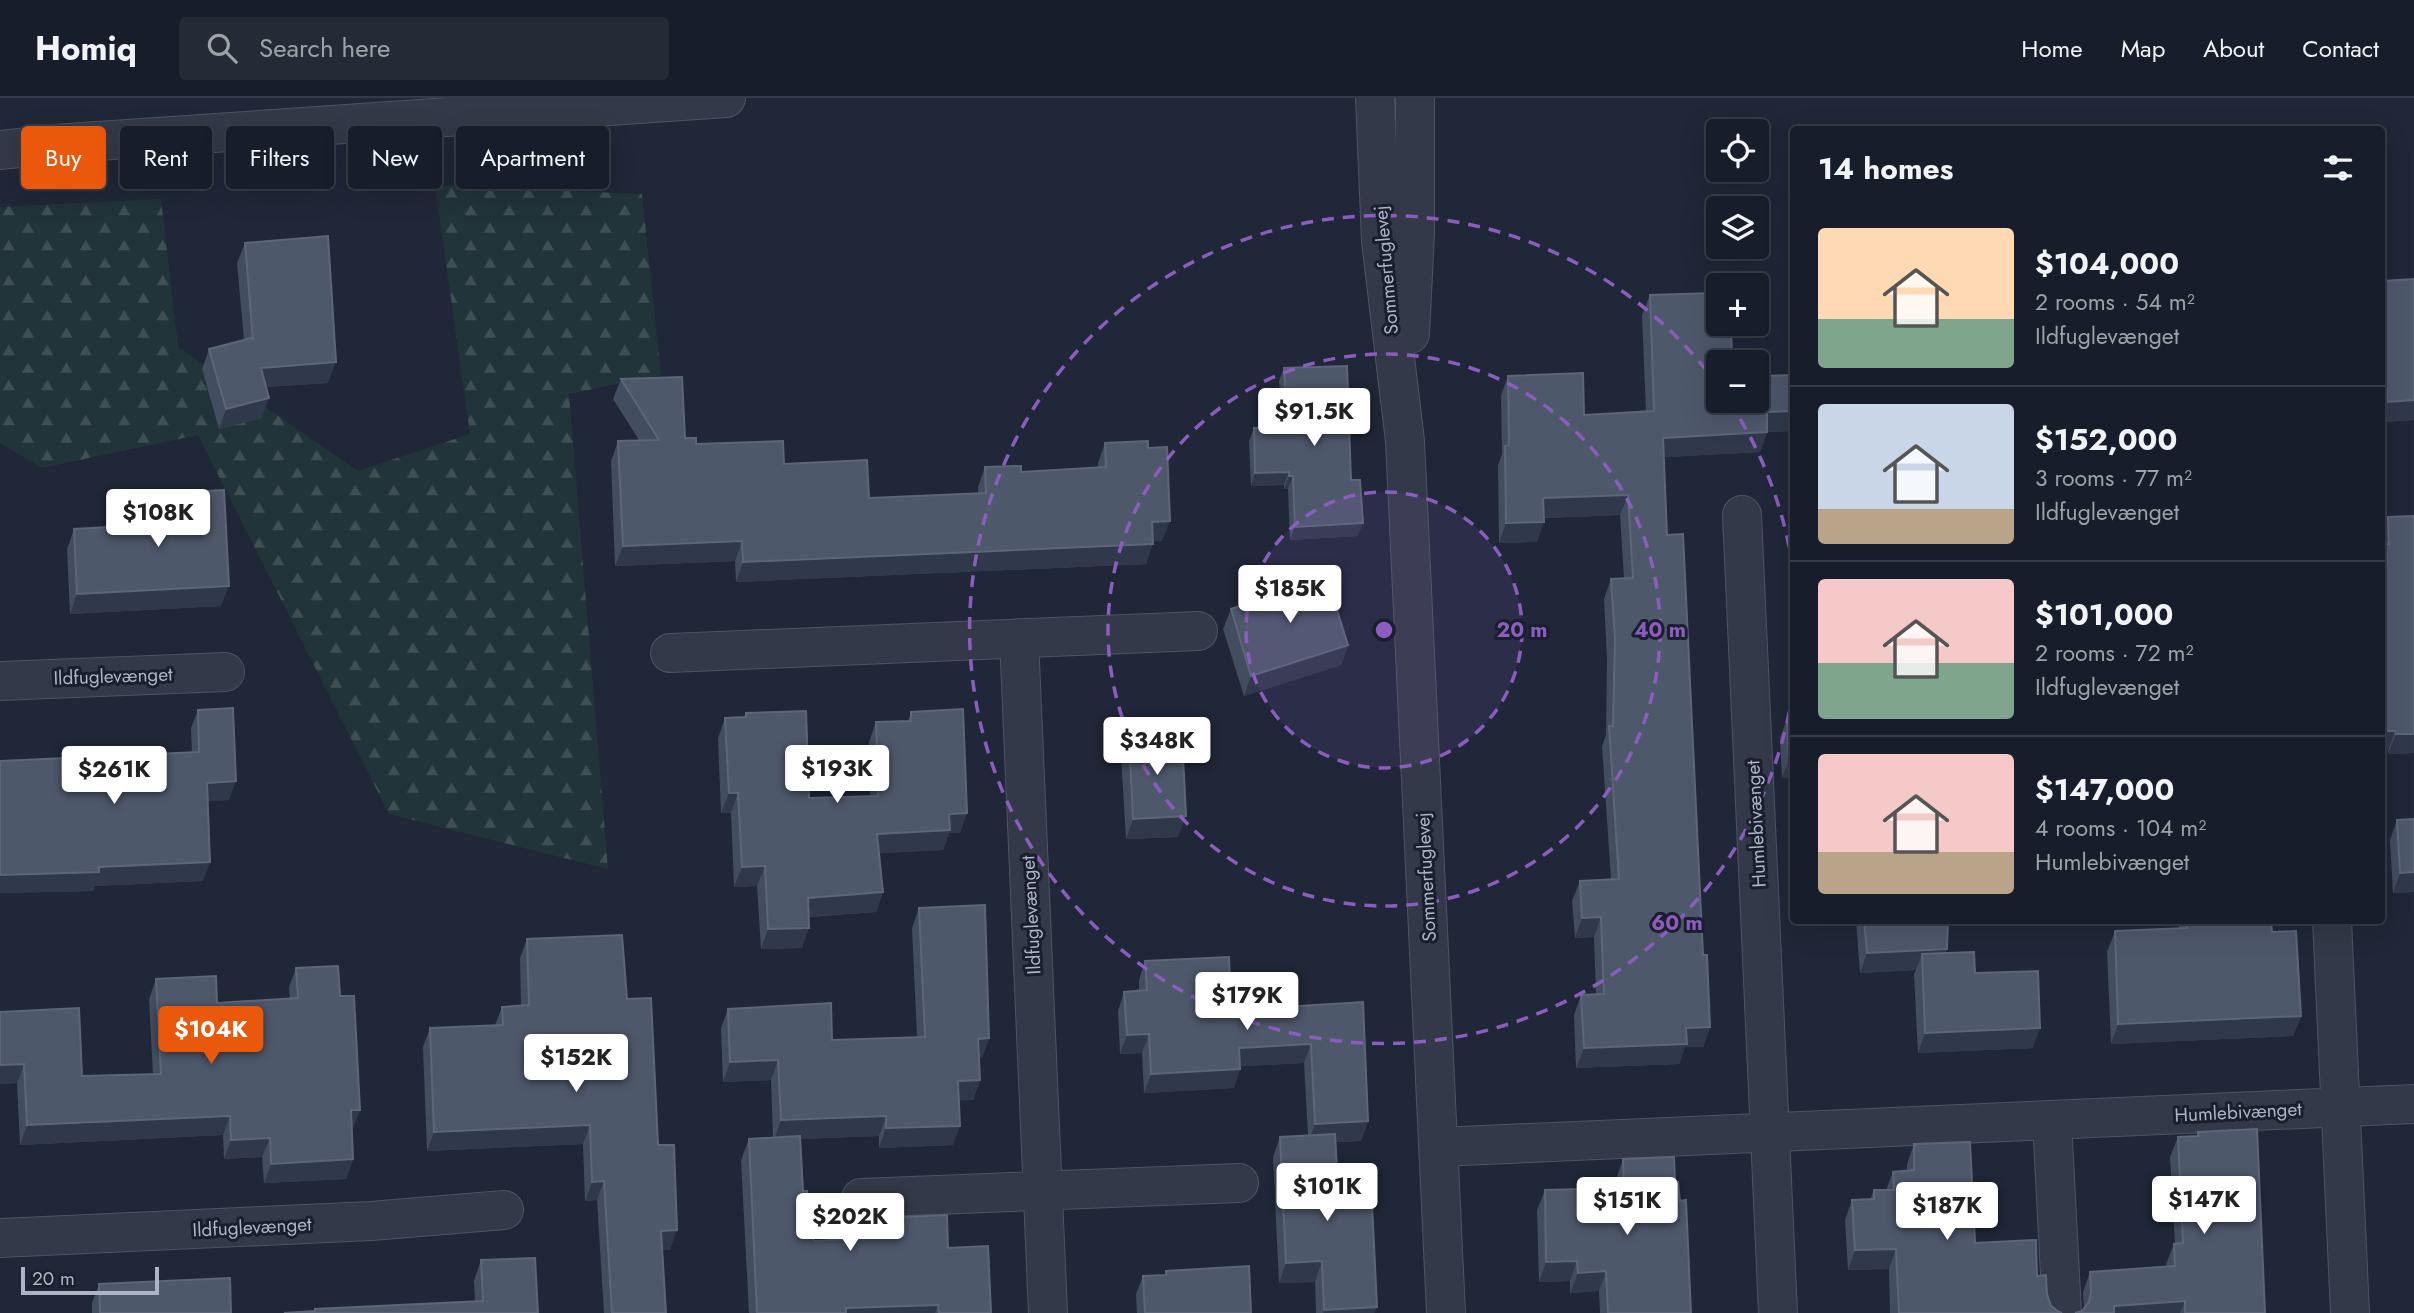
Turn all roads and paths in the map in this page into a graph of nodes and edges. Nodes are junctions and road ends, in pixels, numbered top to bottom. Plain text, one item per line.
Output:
1 (726, 98) edge
2 (1375, 98) edge
3 (1415, 98) edge
4 (0, 150) edge
5 (1405, 441) junction
6 (1742, 515) dead end
7 (1198, 631) dead end
8 (1018, 638) junction
9 (670, 653) dead end
10 (225, 672) dead end
11 (0, 681) edge
12 (2332, 924) edge
13 (2414, 1104) edge
14 (2340, 1107) junction
15 (2052, 1120) junction
16 (1770, 1132) junction
17 (1438, 1147) junction
18 (1239, 1183) dead end
19 (1043, 1192) junction
20 (861, 1198) dead end
21 (504, 1210) dead end
22 (0, 1238) edge
23 (1048, 1313) edge
24 (1446, 1313) edge
25 (1779, 1313) edge
26 (2062, 1313) edge
27 (2350, 1313) edge

1 - 4 street
2 - 5 street, Sommerfuglevej
3 - 5 street, Sommerfuglevej
5 - 17 street, Sommerfuglevej
6 - 16 street, Humlebivænget
7 - 8 street
8 - 9 street
8 - 19 street, Ildfuglevænget
10 - 11 street, Ildfuglevænget
12 - 14 street
13 - 14 street, Humlebivænget
14 - 15 street, Humlebivænget
14 - 27 street
15 - 16 street, Humlebivænget
15 - 26 street
16 - 17 street, Humlebivænget
16 - 25 street, Humlebivænget
17 - 24 street, Sommerfuglevej
18 - 19 street
19 - 20 street
19 - 23 street, Ildfuglevænget
21 - 22 street, Ildfuglevænget

